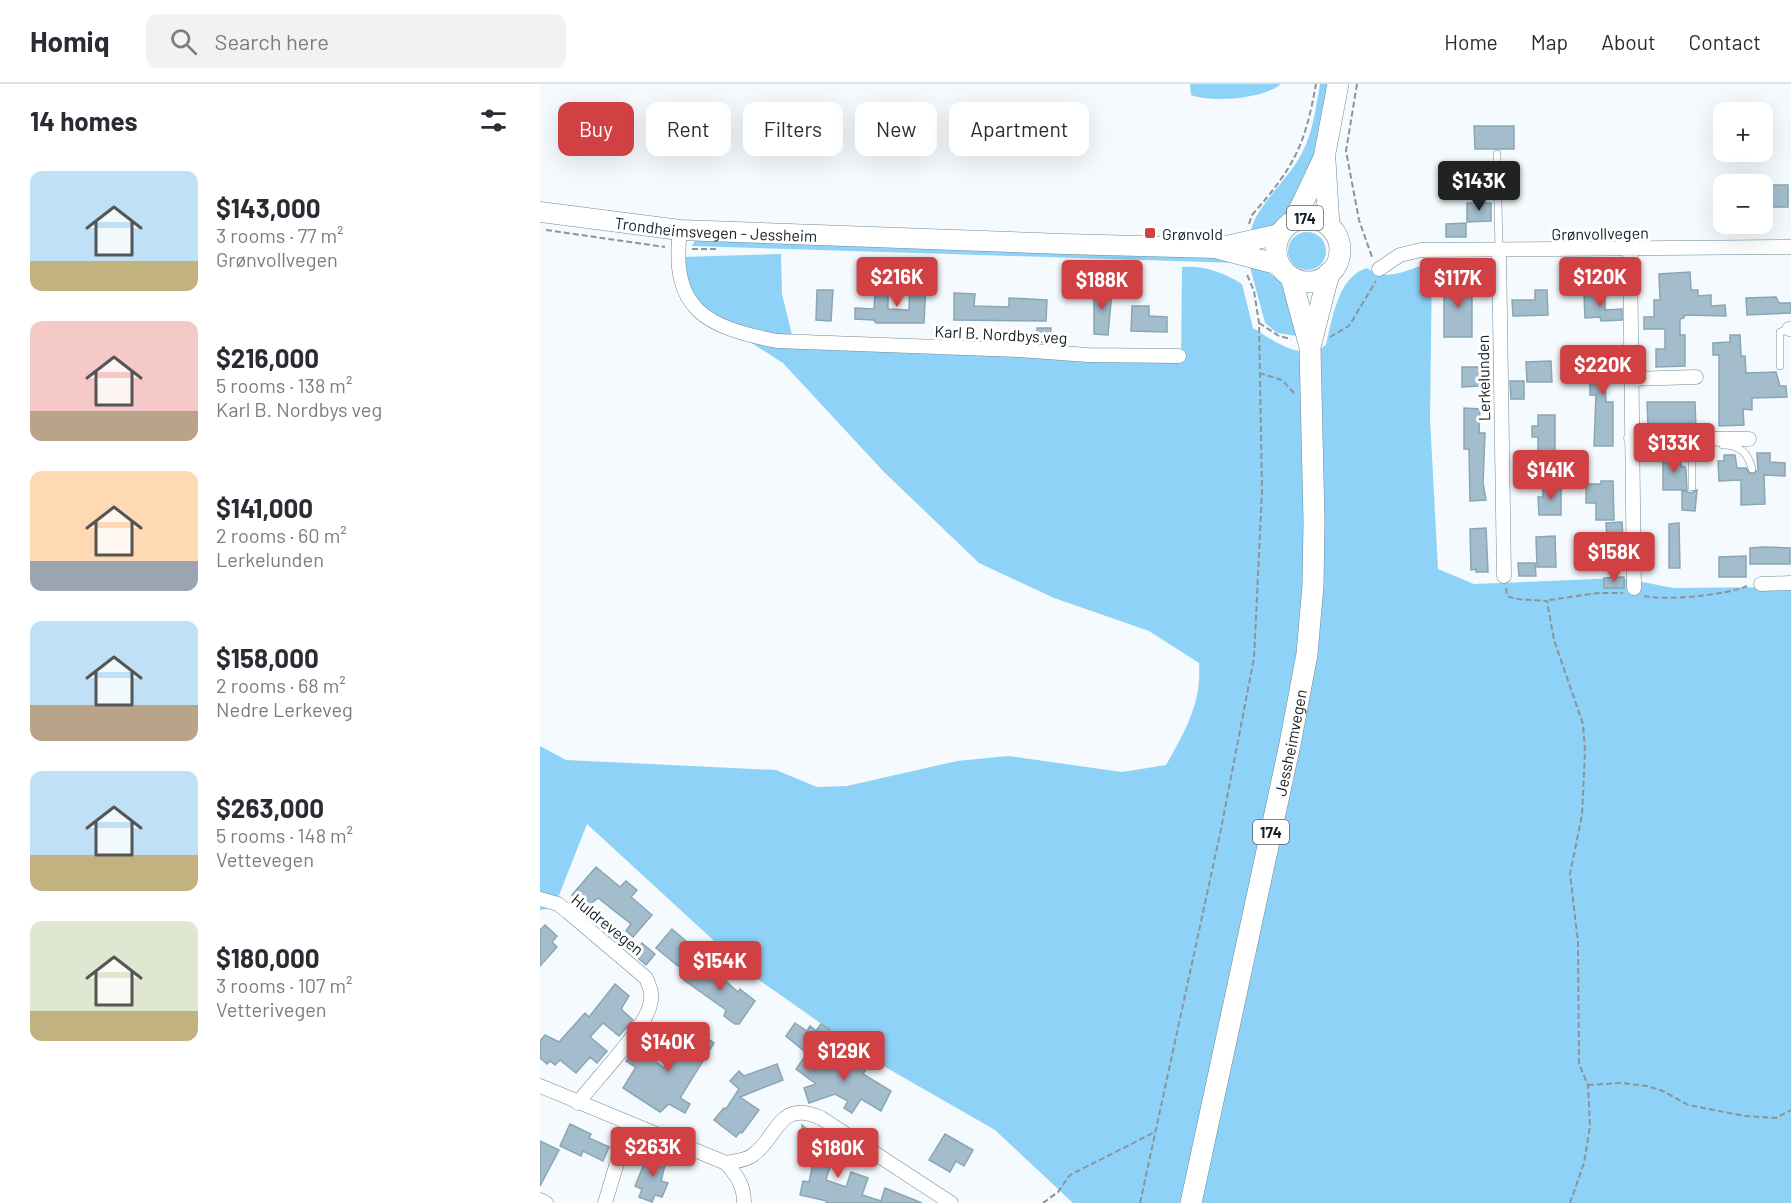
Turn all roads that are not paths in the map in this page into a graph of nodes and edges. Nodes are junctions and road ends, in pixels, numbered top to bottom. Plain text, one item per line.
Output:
1 (1338, 84) edge
2 (1497, 154) dead end
3 (1324, 158) junction
4 (540, 212) edge
5 (1329, 226) junction
6 (1287, 227) junction
7 (680, 230) junction
8 (1791, 247) edge
9 (1217, 248) junction
10 (1630, 249) junction
11 (1499, 251) junction
12 (1379, 269) road end
13 (1286, 271) junction
14 (1329, 273) junction
15 (1790, 329) edge
16 (1310, 342) junction
17 (1179, 356) dead end
18 (1780, 366) dead end
19 (1696, 377) dead end
20 (1630, 379) junction
21 (1631, 438) junction
22 (1690, 438) junction
23 (1749, 438) dead end
24 (1752, 469) dead end
25 (1692, 487) dead end
26 (1504, 576) road end
27 (1791, 583) edge
28 (1761, 584) road end
29 (1632, 592) road end
30 (540, 900) edge
31 (540, 1086) edge
32 (578, 1103) junction
33 (629, 1124) junction
34 (726, 1163) junction
35 (540, 1200) edge
36 (546, 1203) edge
37 (605, 1203) edge
38 (744, 1203) edge
39 (951, 1203) edge
40 (1191, 1203) edge

1 - 3 main road, 174
2 - 11 lane
3 - 5 main road, 174
3 - 6 main road, 174
4 - 7 main road, Trondheimsvegen - Jessheim
5 - 6 main road, 174
5 - 14 main road, 174
6 - 9 main road, Trondheimsvegen - Jessheim
6 - 13 main road, 174
7 - 9 main road, Trondheimsvegen - Jessheim
7 - 17 street, Karl B. Nordbys veg
8 - 10 street, Grønvollvegen
9 - 13 main road, Trondheimsvegen - Jessheim
10 - 11 street, Grønvollvegen
10 - 20 street
11 - 12 street, Grønvollvegen
11 - 26 street, Lerkelunden
13 - 14 main road
13 - 16 main road, Jessheimvegen / 174
14 - 16 main road, Jessheimvegen / 174
15 - 18 lane
16 - 40 main road, Jessheimvegen / 174
19 - 20 street
20 - 21 street
21 - 22 street
21 - 29 street
22 - 23 street
22 - 24 lane
22 - 25 lane
27 - 28 street
30 - 32 street, Huldrevegen
31 - 32 street
32 - 33 street
33 - 34 street
33 - 37 street
34 - 38 street
34 - 39 street
35 - 36 street

